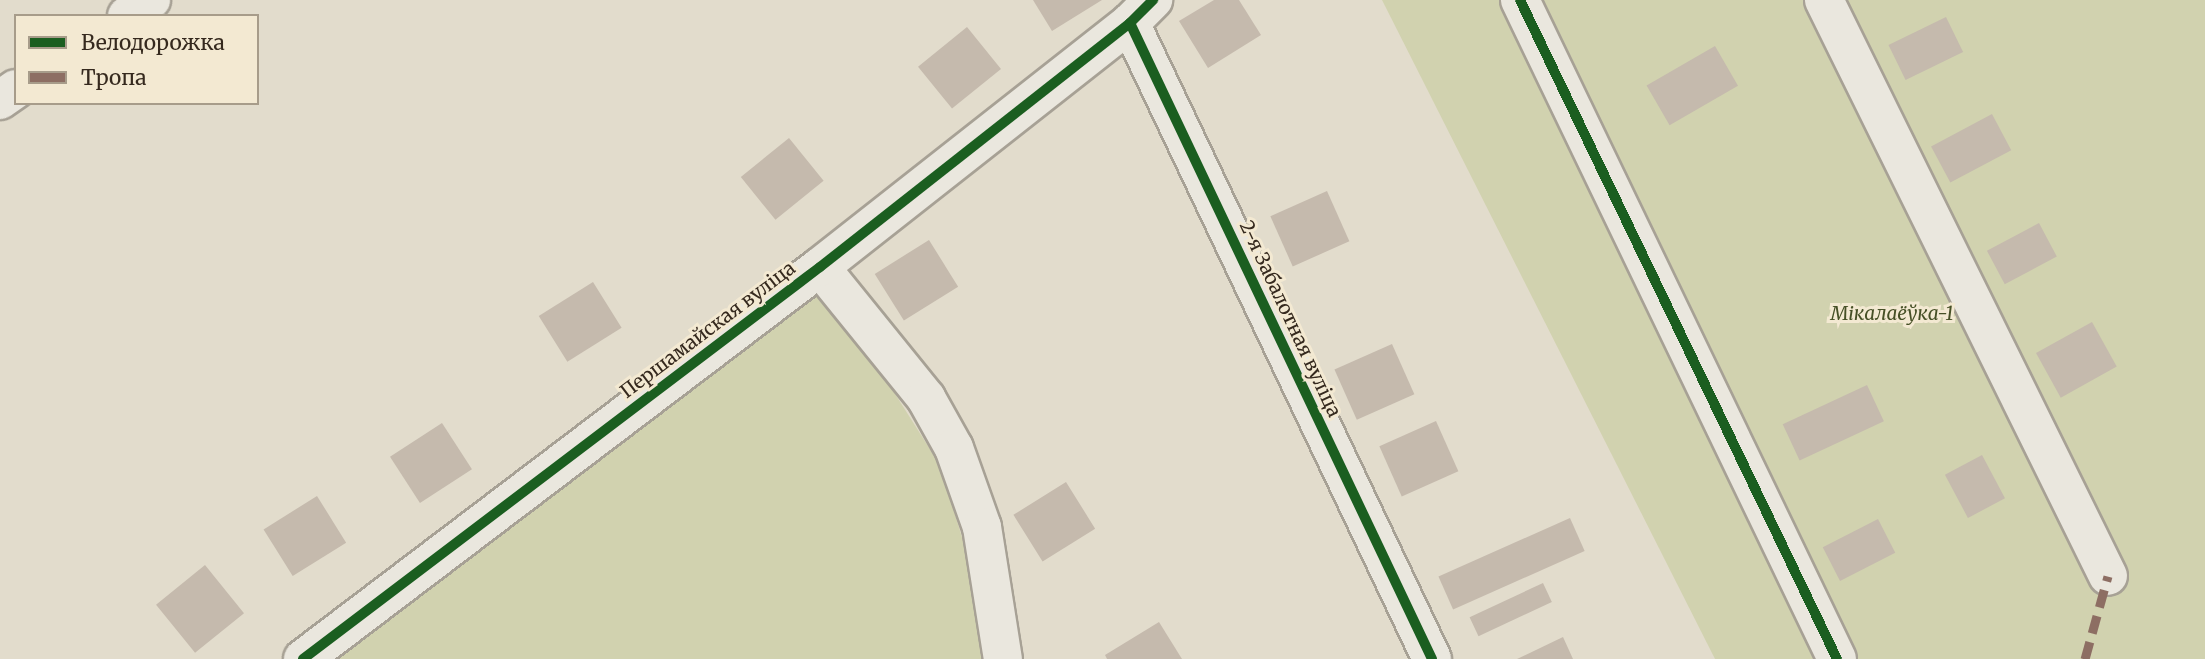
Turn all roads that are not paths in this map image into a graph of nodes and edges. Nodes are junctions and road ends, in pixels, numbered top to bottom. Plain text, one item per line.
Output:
1 (151, 0) edge
2 (1520, 0) edge
3 (1824, 0) edge
4 (1141, 11) edge
5 (130, 14) edge
6 (820, 267) junction
7 (2108, 576) dead end
8 (303, 659) edge
9 (1003, 659) edge
10 (1432, 659) edge
11 (1837, 659) edge

1 - 5 street
2 - 11 street
3 - 7 street
4 - 6 street, Першамайская вуліца
4 - 10 street, 2-я Забалотная вуліца
6 - 8 street, Першамайская вуліца
6 - 9 street

